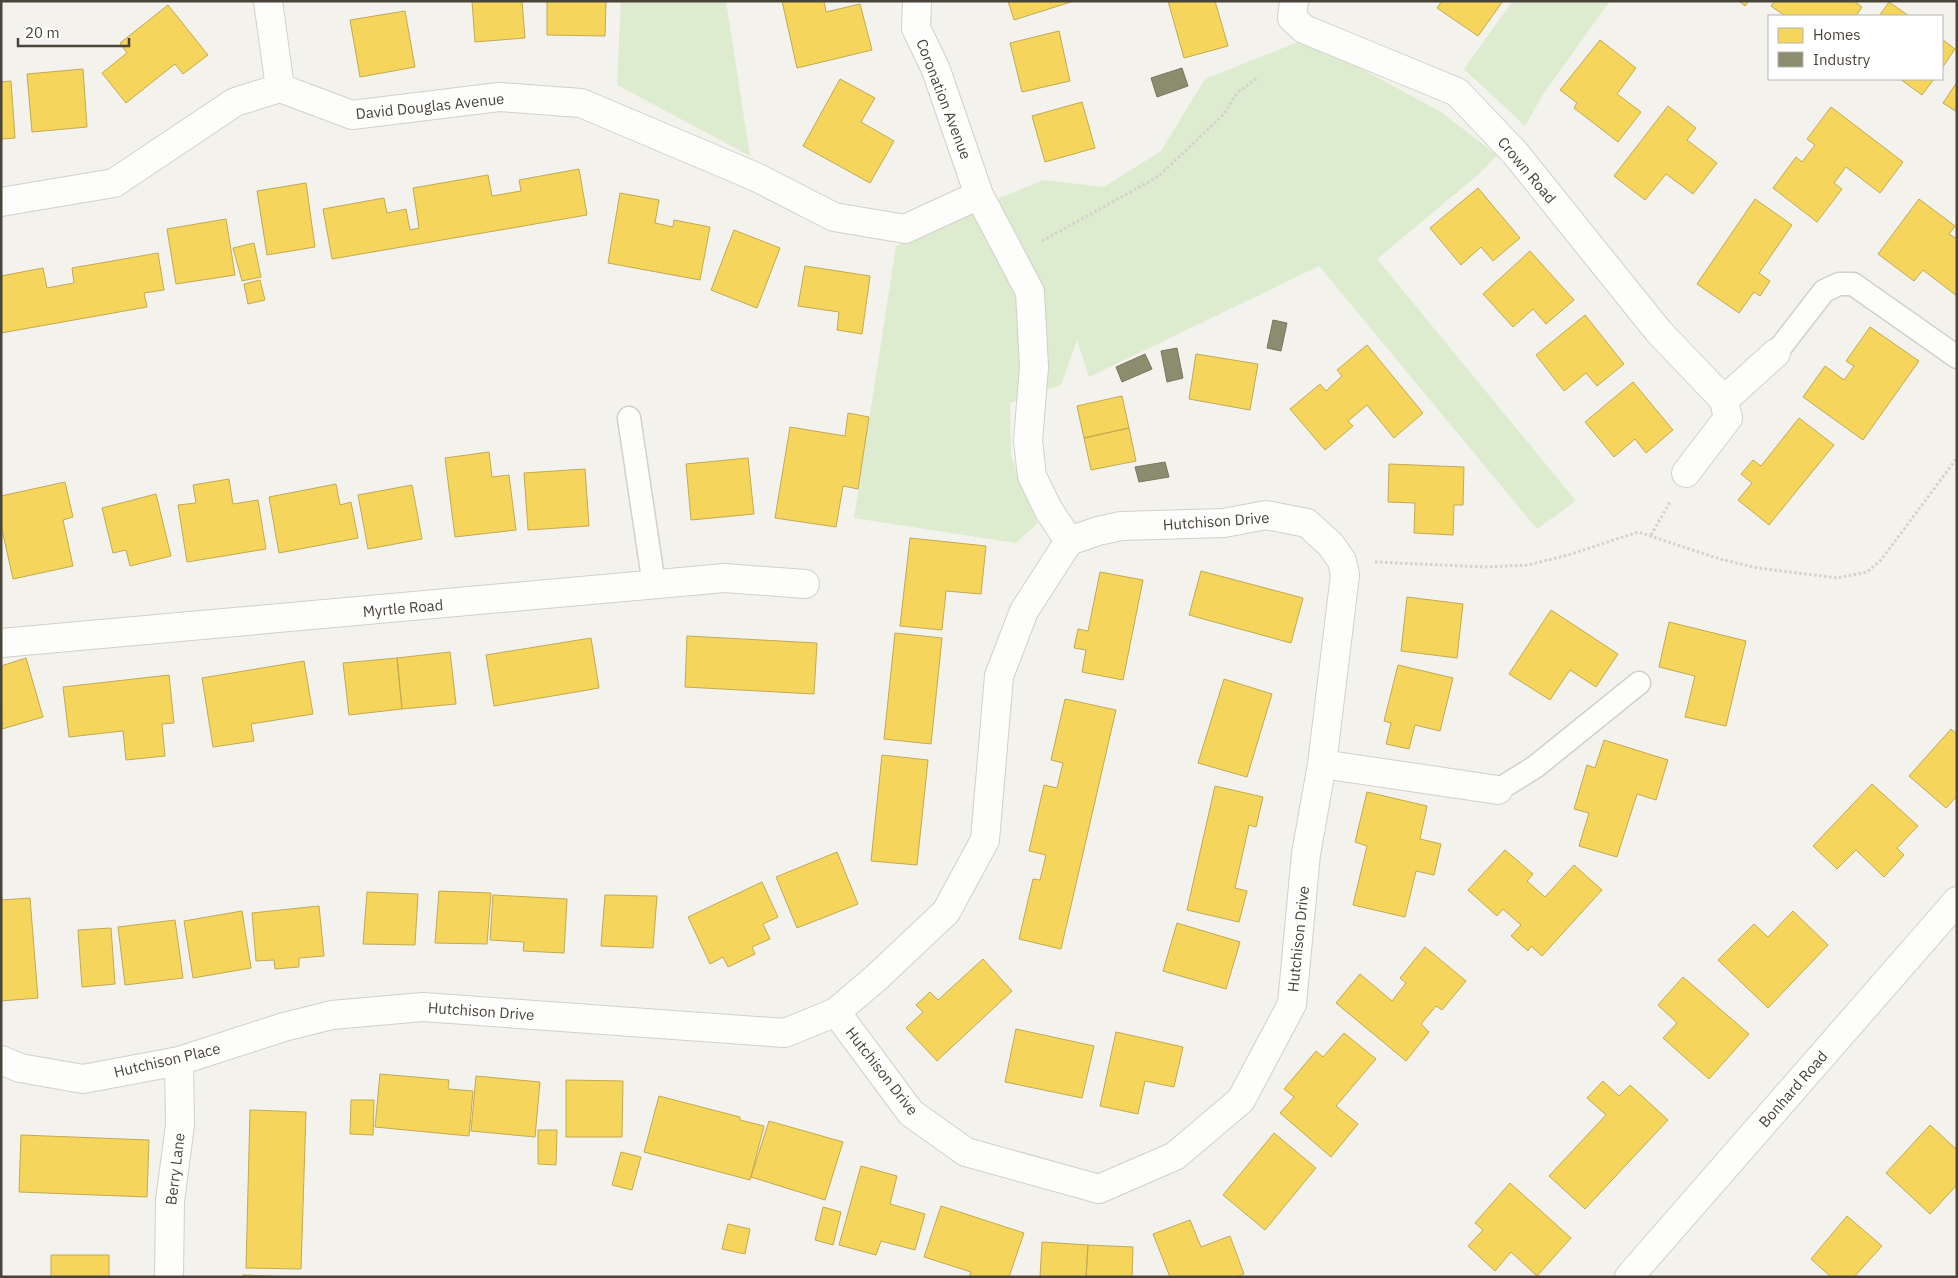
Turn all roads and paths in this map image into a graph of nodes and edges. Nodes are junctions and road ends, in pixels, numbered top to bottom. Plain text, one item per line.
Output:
1 (268, 1) edge
2 (917, 1) edge
3 (1294, 1) edge
4 (1257, 78) dead end
5 (280, 88) junction
6 (979, 195) junction
7 (1, 202) edge
8 (1012, 256) junction
9 (1776, 352) joint
10 (1957, 357) edge
11 (1724, 400) junction
12 (630, 418) dead end
13 (1957, 458) edge
14 (1686, 473) joint
15 (1650, 535) junction
16 (1069, 541) junction
17 (1342, 560) junction
18 (806, 584) dead end
19 (654, 585) junction
20 (1, 643) edge
21 (1640, 683) dead end
22 (1322, 764) junction
23 (1498, 790) joint
24 (1957, 901) edge
25 (836, 1012) junction
26 (332, 1015) joint
27 (1, 1060) edge
28 (179, 1061) junction
29 (170, 1277) edge
30 (1629, 1277) edge

1 - 5 street
2 - 6 street, Coronation Avenue
3 - 11 street, Crown Road
4 - 8 path
5 - 6 street, David Douglas Avenue
5 - 7 street
6 - 8 street
8 - 16 street
9 - 10 lane
9 - 11 street
11 - 14 street
12 - 19 lane
13 - 15 path
14 - 15 path
15 - 17 path
16 - 17 street, Hutchison Drive
16 - 25 street, Hutchison Drive
17 - 22 street, Hutchison Drive
18 - 19 street, Myrtle Road
19 - 20 street, Myrtle Road
21 - 23 lane
22 - 23 street
22 - 25 street, Hutchison Drive
24 - 30 street, Bonhard Road
25 - 26 street, Hutchison Drive
26 - 28 street, Hutchison Place
27 - 28 street, Hutchison Place
28 - 29 street, Berry Lane

